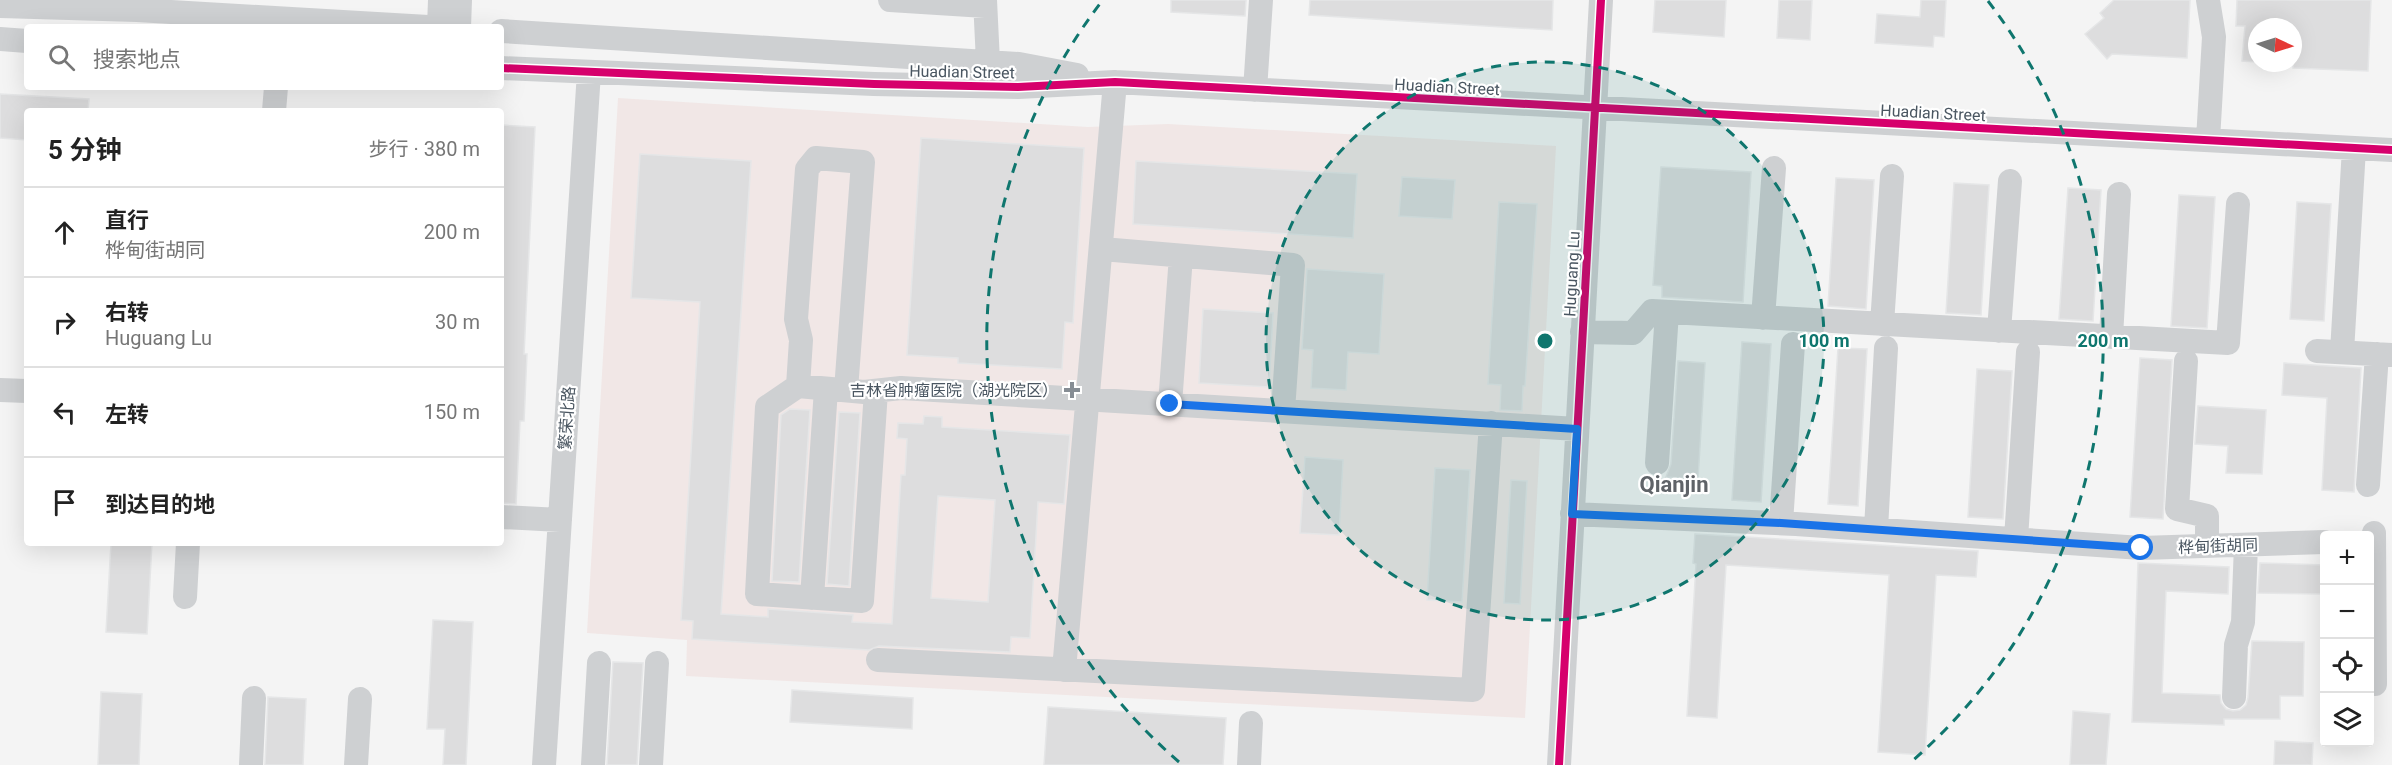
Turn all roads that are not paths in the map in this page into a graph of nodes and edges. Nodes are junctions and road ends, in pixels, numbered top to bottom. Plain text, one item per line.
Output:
1 (440, 0) edge
2 (460, 0) edge
3 (890, 0) edge
4 (1261, 0) edge
5 (1601, 0) edge
6 (2208, 0) edge
7 (985, 3) edge
8 (0, 6) edge
9 (377, 24) edge
10 (439, 24) edge
11 (459, 24) edge
12 (504, 31) edge
13 (0, 39) edge
14 (24, 41) edge
15 (988, 62) junction
16 (504, 68) edge
17 (589, 72) junction
18 (1114, 82) junction
19 (276, 90) edge
20 (1256, 90) junction
21 (274, 108) edge
22 (1595, 109) junction
23 (2208, 140) junction
24 (2354, 148) junction
25 (2392, 150) edge
26 (1774, 168) dead end
27 (1892, 176) dead end
28 (2010, 181) dead end
29 (2119, 194) dead end
30 (2238, 204) dead end
31 (1102, 249) junction
32 (1181, 256) junction
33 (1668, 312) junction
34 (1763, 318) junction
35 (1882, 324) junction
36 (1999, 331) junction
37 (1582, 332) junction
38 (2111, 336) junction
39 (1793, 344) dead end
40 (1886, 348) dead end
41 (2318, 351) dead end
42 (2028, 352) dead end
43 (2342, 352) junction
44 (2384, 354) edge
45 (2186, 361) dead end
46 (798, 386) junction
47 (836, 389) junction
48 (0, 390) edge
49 (24, 391) edge
50 (876, 391) junction
51 (1088, 400) junction
52 (1170, 404) junction
53 (1283, 411) junction
54 (1491, 423) junction
55 (1577, 429) junction
56 (1657, 463) dead end
57 (2368, 485) dead end
58 (1572, 514) junction
59 (504, 517) edge
60 (560, 520) junction
61 (1781, 523) junction
62 (1876, 529) junction
63 (2375, 534) edge
64 (2016, 538) junction
65 (2320, 542) edge
66 (2246, 545) junction
67 (189, 546) edge
68 (2207, 546) junction
69 (185, 597) dead end
70 (812, 598) junction
71 (878, 660) dead end
72 (599, 663) dead end
73 (657, 663) dead end
74 (1064, 670) junction
75 (2375, 684) dead end
76 (2234, 697) dead end
77 (254, 698) dead end
78 (360, 699) dead end
79 (1251, 723) dead end
80 (250, 765) edge
81 (356, 765) edge
82 (544, 765) edge
83 (593, 765) edge
84 (651, 765) edge
85 (1249, 765) edge
86 (1559, 765) edge

1 - 10 street
2 - 11 street
3 - 7 street
4 - 20 street
5 - 22 street, Huguang Lu
6 - 23 street
7 - 15 street
8 - 9 street
12 - 15 street, Huadian Street
13 - 14 street
15 - 18 street, Huadian Street
16 - 17 street, Huadian Street
17 - 18 street, Huadian Street
17 - 60 street, 繁荣北路
18 - 20 street, Huadian Street
18 - 31 street
19 - 21 street
20 - 22 street, Huadian Street
22 - 23 street, Huadian Street
22 - 37 street, Huguang Lu
23 - 24 street, Huadian Street
24 - 25 street, Huadian Street
24 - 43 street
26 - 34 street
27 - 35 street
28 - 36 street
29 - 38 street
30 - 38 street
31 - 32 street
31 - 51 street
32 - 52 street
32 - 53 street
33 - 34 street
33 - 37 street
33 - 56 street
34 - 35 street
35 - 36 street
36 - 38 street
37 - 55 street, Huguang Lu
39 - 61 street
40 - 62 street
41 - 43 street
42 - 64 street
43 - 44 street
44 - 57 street
45 - 68 street
46 - 47 street
46 - 47 street
46 - 70 street
47 - 50 street
47 - 70 street
48 - 49 street
50 - 51 street
50 - 70 street
51 - 52 street
51 - 74 street
52 - 53 street
53 - 54 street
54 - 55 street
54 - 74 street
55 - 58 street, Huguang Lu
58 - 61 street, 桦甸街胡同
58 - 86 street, Huguang Lu
59 - 60 street
60 - 82 street, 繁荣北路
61 - 62 street, 桦甸街胡同
62 - 64 street, 桦甸街胡同
63 - 75 street
64 - 68 street, 桦甸街胡同
65 - 66 street, 桦甸街胡同
66 - 68 street, 桦甸街胡同
66 - 76 street
67 - 69 street
71 - 74 street
72 - 83 street
73 - 84 street
77 - 80 street
78 - 81 street
79 - 85 street

